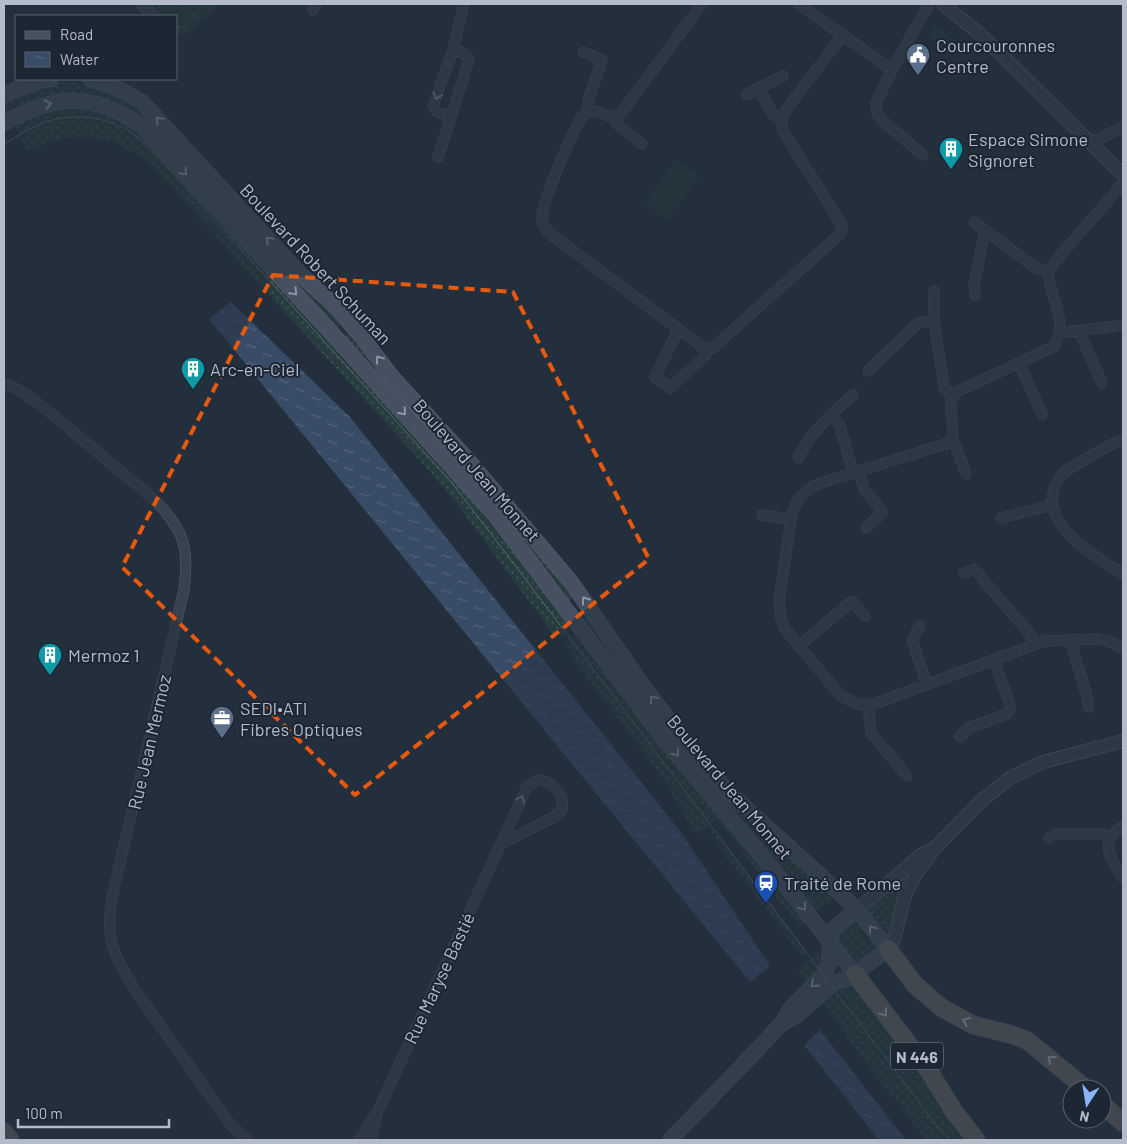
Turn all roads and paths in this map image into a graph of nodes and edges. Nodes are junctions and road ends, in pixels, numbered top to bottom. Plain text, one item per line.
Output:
1 (140, 4) edge
2 (464, 4) edge
3 (702, 4) edge
4 (799, 4) edge
5 (929, 4) edge
6 (944, 4) edge
7 (152, 15) edge
8 (842, 36) junction
9 (452, 50) junction
10 (583, 52) dead end
11 (892, 70) junction
12 (783, 76) dead end
13 (44, 80) edge
14 (94, 80) edge
15 (758, 88) junction
16 (747, 94) dead end
17 (4, 95) edge
18 (453, 111) junction
19 (588, 112) junction
20 (612, 117) junction
21 (781, 120) junction
22 (4, 123) edge
23 (1123, 127) edge
24 (1091, 143) junction
25 (642, 144) dead end
26 (923, 155) dead end
27 (438, 157) dead end
28 (1123, 175) edge
29 (1123, 183) edge
30 (974, 222) dead end
31 (985, 231) junction
32 (1048, 272) junction
33 (934, 291) dead end
34 (975, 295) dead end
35 (934, 320) junction
36 (1123, 325) edge
37 (678, 330) junction
38 (1079, 331) junction
39 (1059, 333) junction
40 (708, 348) junction
41 (1019, 363) junction
42 (868, 371) dead end
43 (1102, 383) dead end
44 (4, 384) edge
45 (853, 395) dead end
46 (952, 396) junction
47 (1042, 414) dead end
48 (832, 416) junction
49 (953, 438) junction
50 (1123, 440) edge
51 (798, 458) dead end
52 (856, 473) junction
53 (966, 474) dead end
54 (1052, 506) junction
55 (762, 515) dead end
56 (1001, 518) dead end
57 (791, 519) junction
58 (866, 528) dead end
59 (964, 573) dead end
60 (1123, 574) edge
61 (865, 616) dead end
62 (920, 626) dead end
63 (1070, 639) junction
64 (1036, 644) junction
65 (799, 646) junction
66 (1123, 648) edge
67 (994, 660) junction
68 (927, 685) junction
69 (868, 705) junction
70 (1089, 707) dead end
71 (960, 737) dead end
72 (1123, 741) edge
73 (907, 776) dead end
74 (1123, 826) edge
75 (1111, 837) junction
76 (1049, 838) dead end
77 (501, 844) junction
78 (935, 848) junction
79 (1123, 878) edge
80 (856, 910) junction
81 (830, 941) junction
82 (888, 949) junction
83 (855, 974) junction
84 (782, 1023) junction
85 (1074, 1079) edge
86 (377, 1113) junction
87 (1112, 1113) edge
88 (1123, 1123) edge
89 (4, 1132) edge
90 (10, 1140) edge
91 (248, 1140) edge
92 (359, 1140) edge
93 (371, 1140) edge
94 (670, 1140) edge
95 (976, 1140) edge

1 - 7 street
2 - 9 street
3 - 20 street
4 - 8 street
5 - 11 street
6 - 24 street
8 - 11 street
8 - 21 street
9 - 18 street
9 -> 18 street
10 - 19 street
11 - 26 street
12 - 15 street
13 - 17 main road
80 -> 14 main road, Boulevard Robert Schuman
15 - 16 street
15 - 21 street
18 - 27 street
19 - 20 street
19 - 37 street
20 - 25 street
21 - 40 street
22 -> 81 main road, Boulevard Jean Monnet
23 - 24 street
24 - 28 street
29 - 32 street
30 - 31 street
31 - 32 street
31 - 34 street
32 - 39 street
33 - 35 street
35 - 42 street
35 - 46 street
36 - 38 street
37 - 40 street
37 - 40 street
38 - 39 street
38 - 43 street
39 - 41 street
41 - 46 street
41 - 47 street
44 - 91 street, Rue Jean Mermoz
45 - 48 street
46 - 49 street
48 - 51 street
48 - 52 street
49 - 52 street
49 - 53 street
50 - 54 street
52 - 57 street
52 - 58 street
54 - 56 street
54 - 60 street
55 - 57 street
57 - 65 street
59 - 64 street
61 - 65 street
62 - 68 street
63 - 64 street
63 - 66 street
63 - 70 street
64 - 67 street
65 - 69 street
67 - 68 street
67 - 71 street
68 - 69 street
69 - 73 street
72 - 78 street
74 - 75 street
75 - 76 street
75 - 79 street
77 -> 77 street, Rue Maryse Bastié
77 - 86 street, Rue Maryse Bastié
78 - 80 street
78 - 82 street
80 - 81 main road
82 -> 80 main road, Boulevard Robert Schuman
81 - 83 main road, Boulevard Jean Monnet
81 -> 84 main road
82 - 83 main road
85 -> 82 highway
83 - 84 main road
83 -> 95 highway, N 446
84 - 94 main road
86 - 92 street, Rue Maryse Bastié
86 - 93 street, Rue Maryse Bastié
87 - 88 highway
89 - 90 highway

